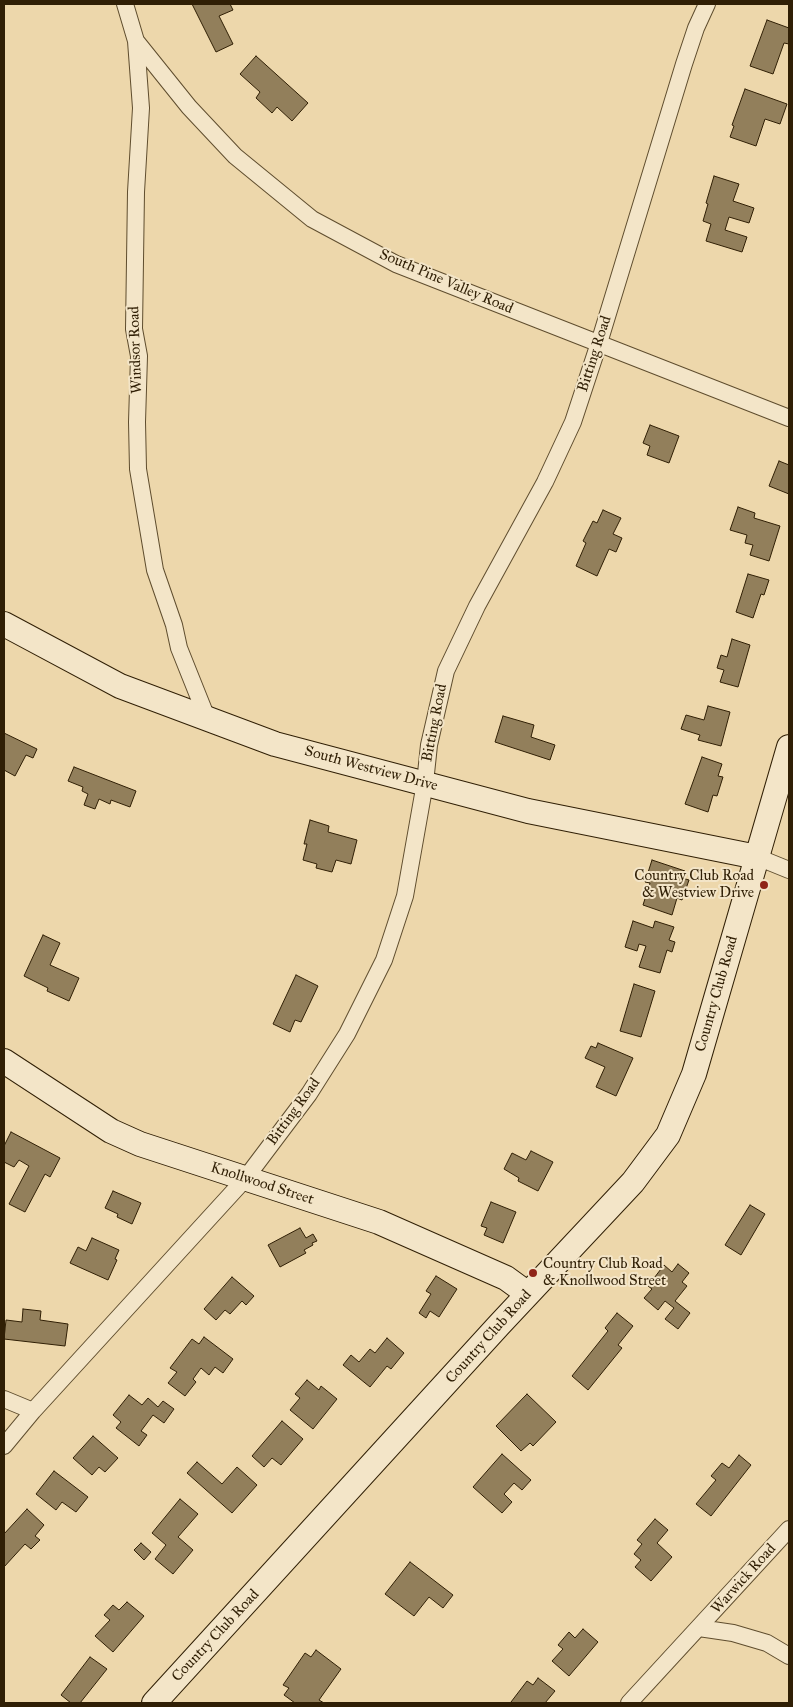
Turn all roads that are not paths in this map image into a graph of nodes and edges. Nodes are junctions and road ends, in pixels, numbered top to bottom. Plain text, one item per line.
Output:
1 (125, 4) edge
2 (707, 4) edge
3 (136, 41) junction
4 (599, 343) junction
5 (789, 418) edge
6 (4, 624) edge
7 (207, 718) junction
8 (789, 747) edge
9 (425, 784) junction
10 (757, 857) junction
11 (789, 870) edge
12 (4, 1061) edge
13 (245, 1179) junction
14 (528, 1294) junction
15 (4, 1399) edge
16 (33, 1411) junction
17 (4, 1446) edge
18 (789, 1529) edge
19 (698, 1628) junction
20 (789, 1656) edge
21 (154, 1703) edge
22 (629, 1703) edge

1 - 3 street, Windsor Road
2 - 4 street, Bitting Road
3 - 4 street, South Pine Valley Road
3 - 7 street, Windsor Road
4 - 5 street, South Pine Valley Road
4 - 9 street, Bitting Road
6 - 7 main road, South Westview Drive
7 - 9 main road, South Westview Drive
8 - 10 main road, Country Club Road
9 - 10 main road, South Westview Drive
9 - 13 street, Bitting Road
10 - 11 street
10 - 14 main road, Country Club Road
12 - 13 main road, Knollwood Street
13 - 14 main road, Knollwood Street
13 - 16 street, Bitting Road
14 - 21 main road, Country Club Road
15 - 16 street
16 - 17 street, Bitting Road
18 - 19 street, Warwick Road
19 - 20 street, Warwick Road
19 - 22 street, Warwick Road

